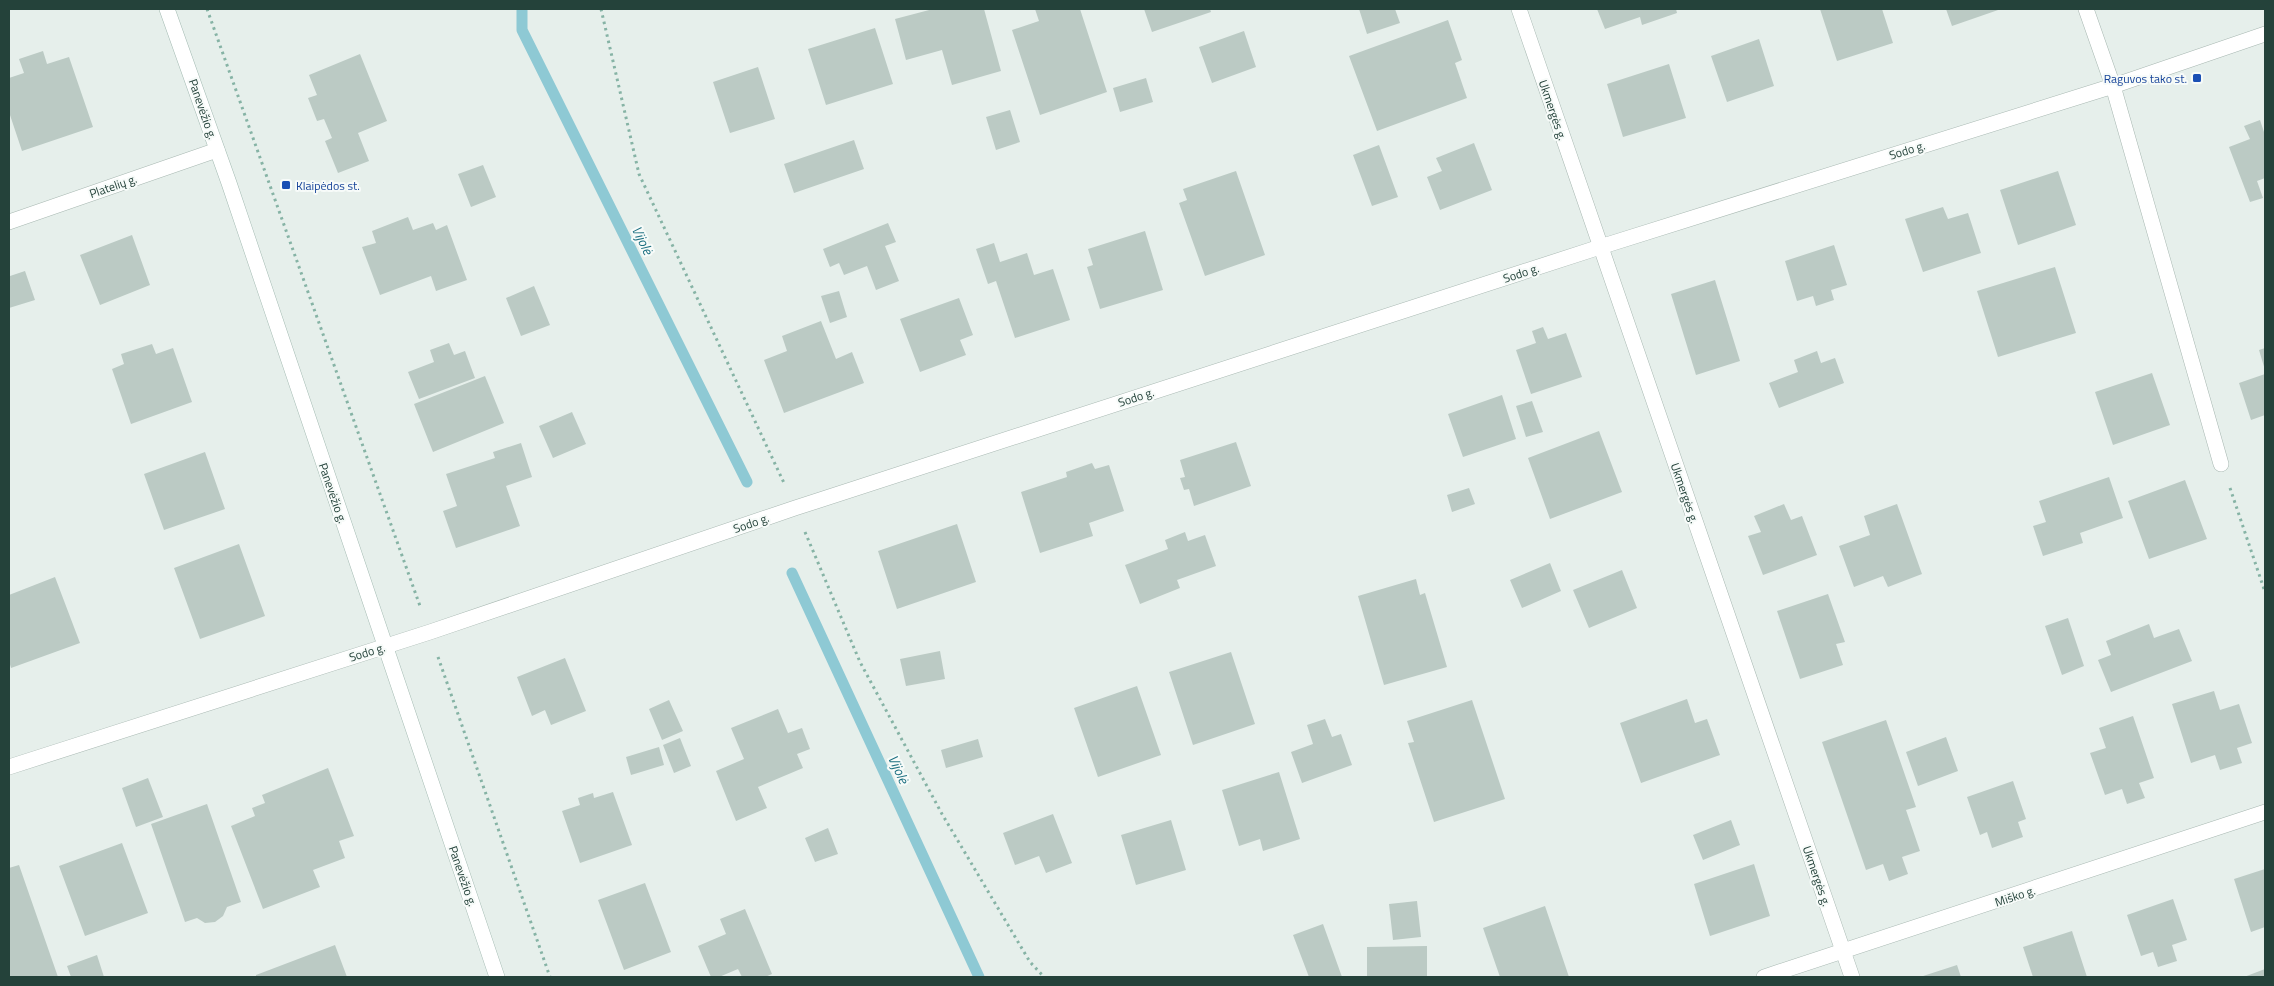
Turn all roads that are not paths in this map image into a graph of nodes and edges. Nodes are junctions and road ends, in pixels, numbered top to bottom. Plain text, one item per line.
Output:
1 (167, 9) edge
2 (1519, 9) edge
3 (2086, 9) edge
4 (2265, 34) edge
5 (2113, 86) junction
6 (217, 150) junction
7 (9, 222) edge
8 (1600, 247) junction
9 (2221, 464) road end
10 (385, 646) junction
11 (9, 767) edge
12 (2265, 812) edge
13 (1843, 953) junction
14 (497, 977) edge
15 (1764, 977) edge
16 (1852, 977) edge

1 - 6 street, Panevėžio g.
2 - 8 street, Ukmergės g.
3 - 5 street
4 - 5 street, Sodo g.
5 - 8 street, Sodo g.
5 - 9 street
6 - 7 street, Platelių g.
6 - 10 street, Panevėžio g.
8 - 10 street, Sodo g.
8 - 13 street, Ukmergės g.
10 - 11 street, Sodo g.
10 - 14 street, Panevėžio g.
12 - 13 street, Miško g.
13 - 15 street, Miško g.
13 - 16 street, Ukmergės g.

